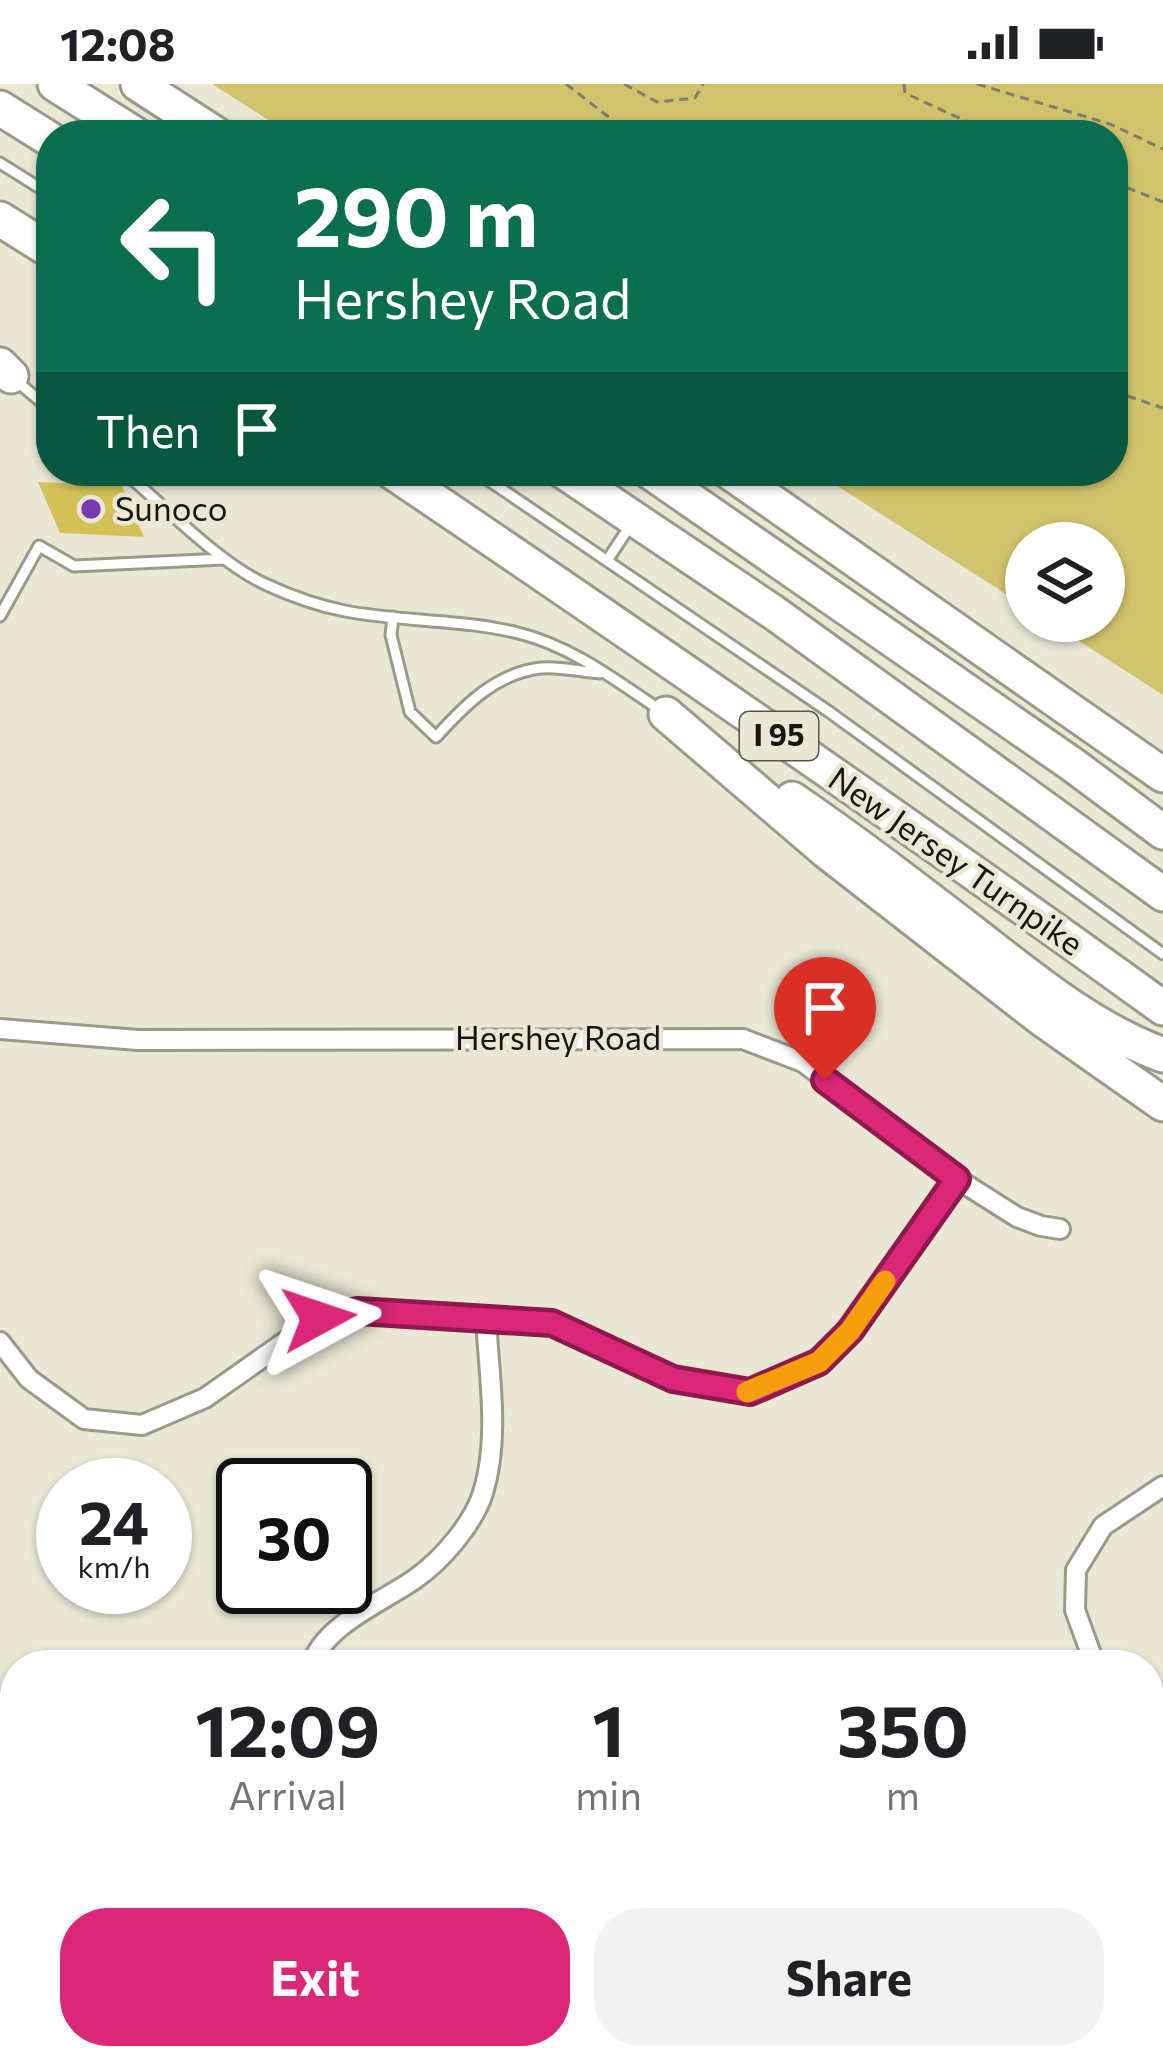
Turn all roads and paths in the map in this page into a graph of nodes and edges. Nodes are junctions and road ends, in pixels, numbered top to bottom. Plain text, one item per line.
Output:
1 (55, 84) edge
2 (138, 84) edge
3 (566, 84) edge
4 (624, 84) edge
5 (703, 84) edge
6 (904, 84) edge
7 (977, 84) edge
8 (0, 108) edge
9 (112, 120) edge
10 (194, 120) edge
11 (613, 120) edge
12 (964, 120) edge
13 (1097, 120) edge
14 (36, 131) edge
15 (1128, 132) edge
16 (1163, 149) edge
17 (0, 163) edge
18 (36, 186) edge
19 (1128, 188) edge
20 (1163, 202) edge
21 (0, 219) edge
22 (36, 242) edge
23 (4, 370) edge
24 (1128, 396) edge
25 (36, 397) edge
26 (1163, 408) edge
27 (141, 486) edge
28 (413, 486) edge
29 (498, 486) edge
30 (586, 486) edge
31 (671, 486) edge
32 (749, 486) edge
33 (635, 519) junction
34 (226, 559) junction
35 (608, 559) junction
36 (0, 616) edge
37 (393, 616) junction
38 (605, 674) junction
39 (666, 714) junction
40 (1163, 776) edge
41 (1163, 832) edge
42 (1163, 894) edge
43 (1163, 954) edge
44 (1163, 1008) edge
45 (0, 1029) edge
46 (1155, 1052) edge
47 (1163, 1104) edge
48 (957, 1179) junction
49 (1060, 1229) dead end
50 (486, 1319) junction
51 (0, 1342) edge
52 (1163, 1486) edge
53 (317, 1650) edge
54 (1090, 1650) edge

1 - 9 highway
2 - 10 highway
3 - 11 path
4 - 5 path
6 - 12 path
7 - 13 path
8 - 14 highway
15 - 16 path
17 - 18 lane
19 - 20 path
21 - 22 highway
23 - 25 lane
24 - 26 path
27 - 34 lane
28 - 44 highway, New Jersey Turnpike / I 95
29 - 35 lane
30 - 33 highway
31 - 41 highway
32 - 40 highway
33 - 35 lane
33 - 42 highway
34 - 36 lane
34 - 37 lane
35 - 43 lane
37 - 38 lane
37 - 38 lane
38 - 39 lane
39 - 46 highway
39 - 47 highway
45 - 48 street, Hershey Road
48 - 49 street, Hershey Road
48 - 50 street
50 - 51 street
50 - 53 street
52 - 54 street

